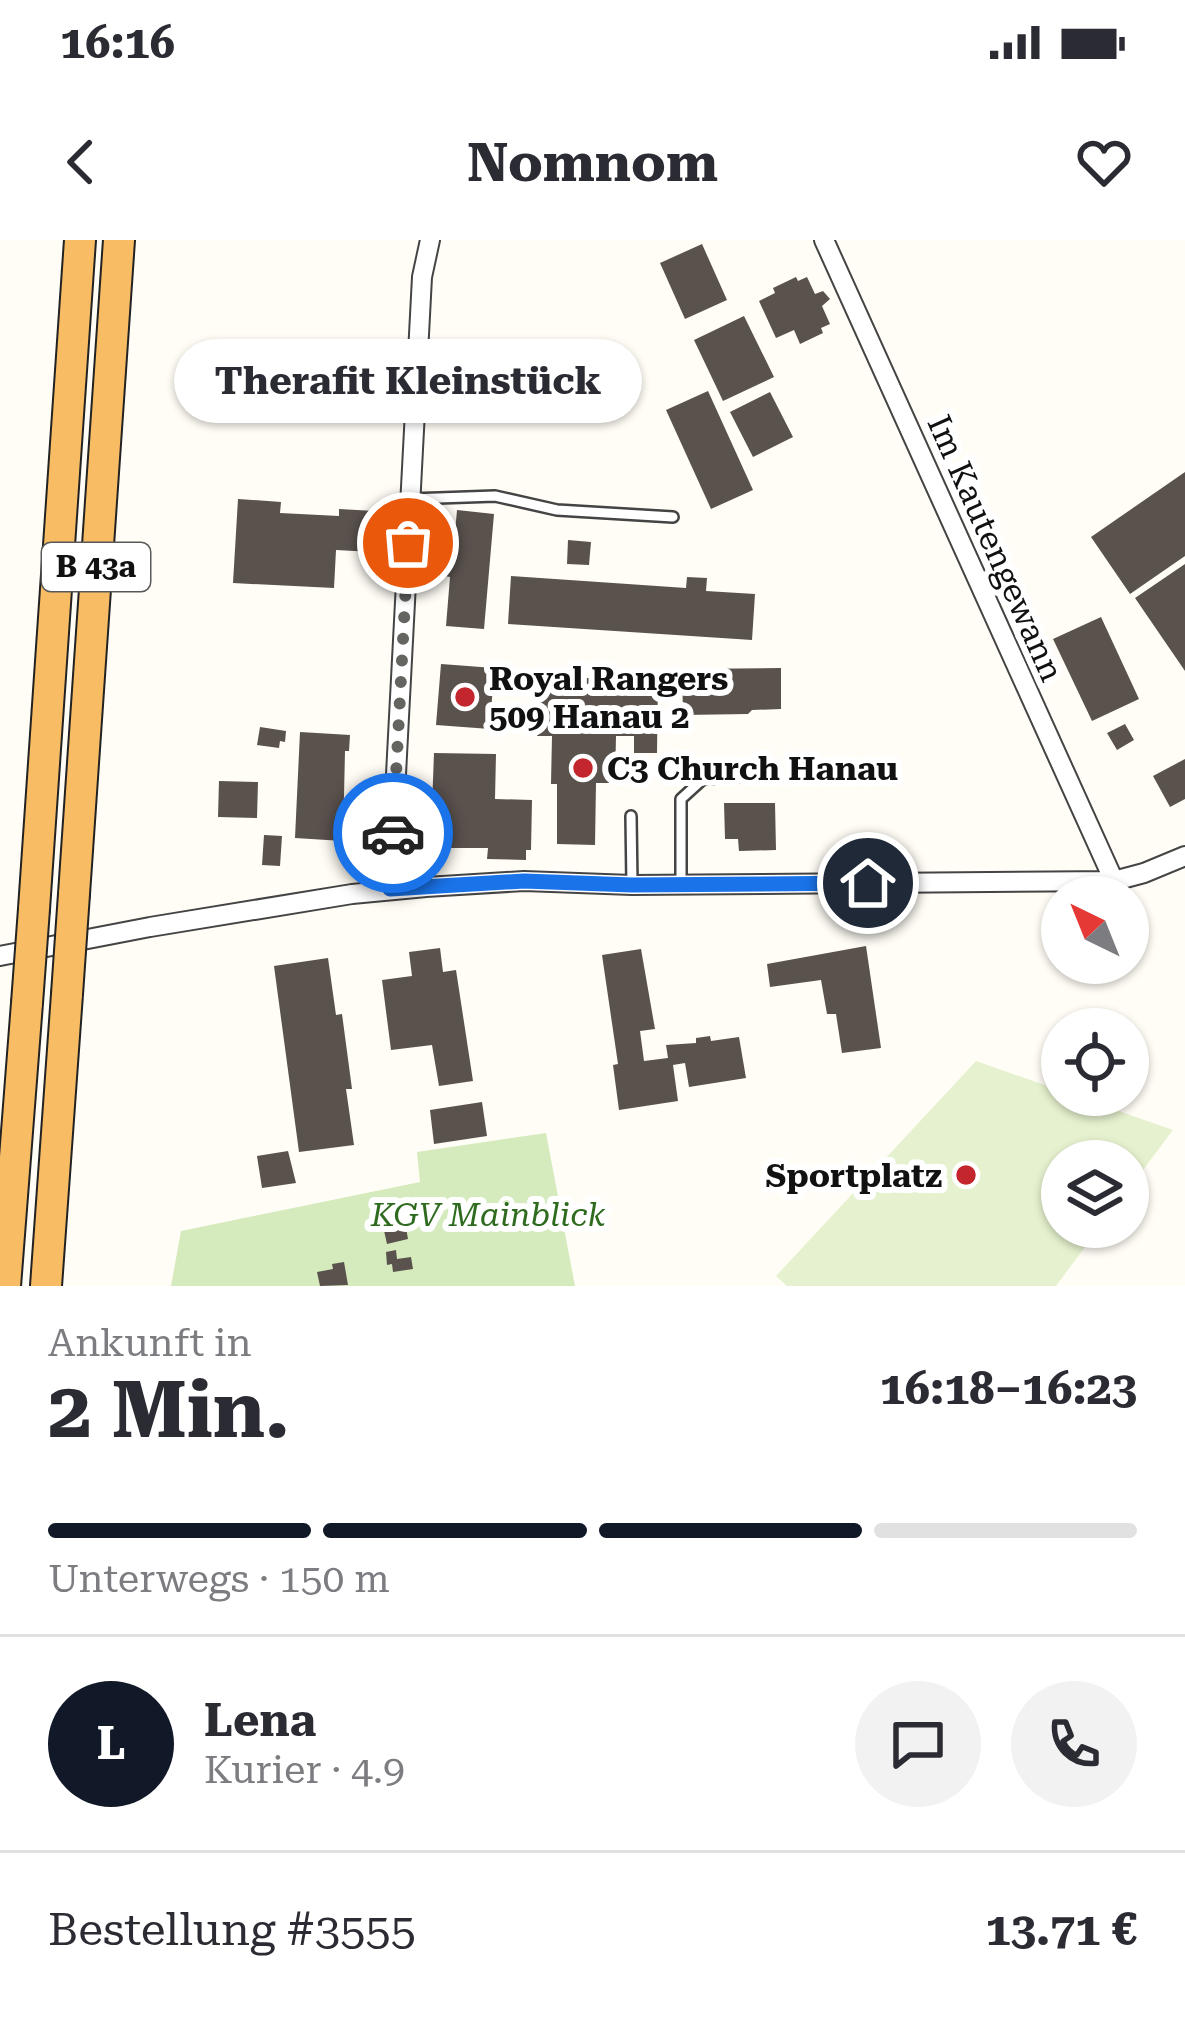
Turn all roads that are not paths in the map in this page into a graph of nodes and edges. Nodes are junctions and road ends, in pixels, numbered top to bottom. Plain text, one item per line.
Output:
1 (80, 240) edge
2 (119, 240) edge
3 (430, 240) edge
4 (824, 240) edge
5 (410, 500) junction
6 (674, 518) dead end
7 (736, 778) dead end
8 (631, 815) dead end
9 (1185, 856) edge
10 (1112, 876) edge
11 (1133, 876) edge
12 (1041, 882) edge
13 (681, 884) junction
14 (632, 885) junction
15 (390, 889) junction
16 (0, 956) edge
17 (4, 1286) edge
18 (46, 1286) edge

1 - 17 highway, B 43a, bridge
2 - 18 highway, B 43a, bridge
3 - 5 street
4 - 10 street, Im Kautengewann
5 - 6 lane
5 - 15 street
7 - 13 lane
8 - 14 lane
9 - 11 street
12 - 13 street
13 - 14 street
14 - 15 street
15 - 16 street

